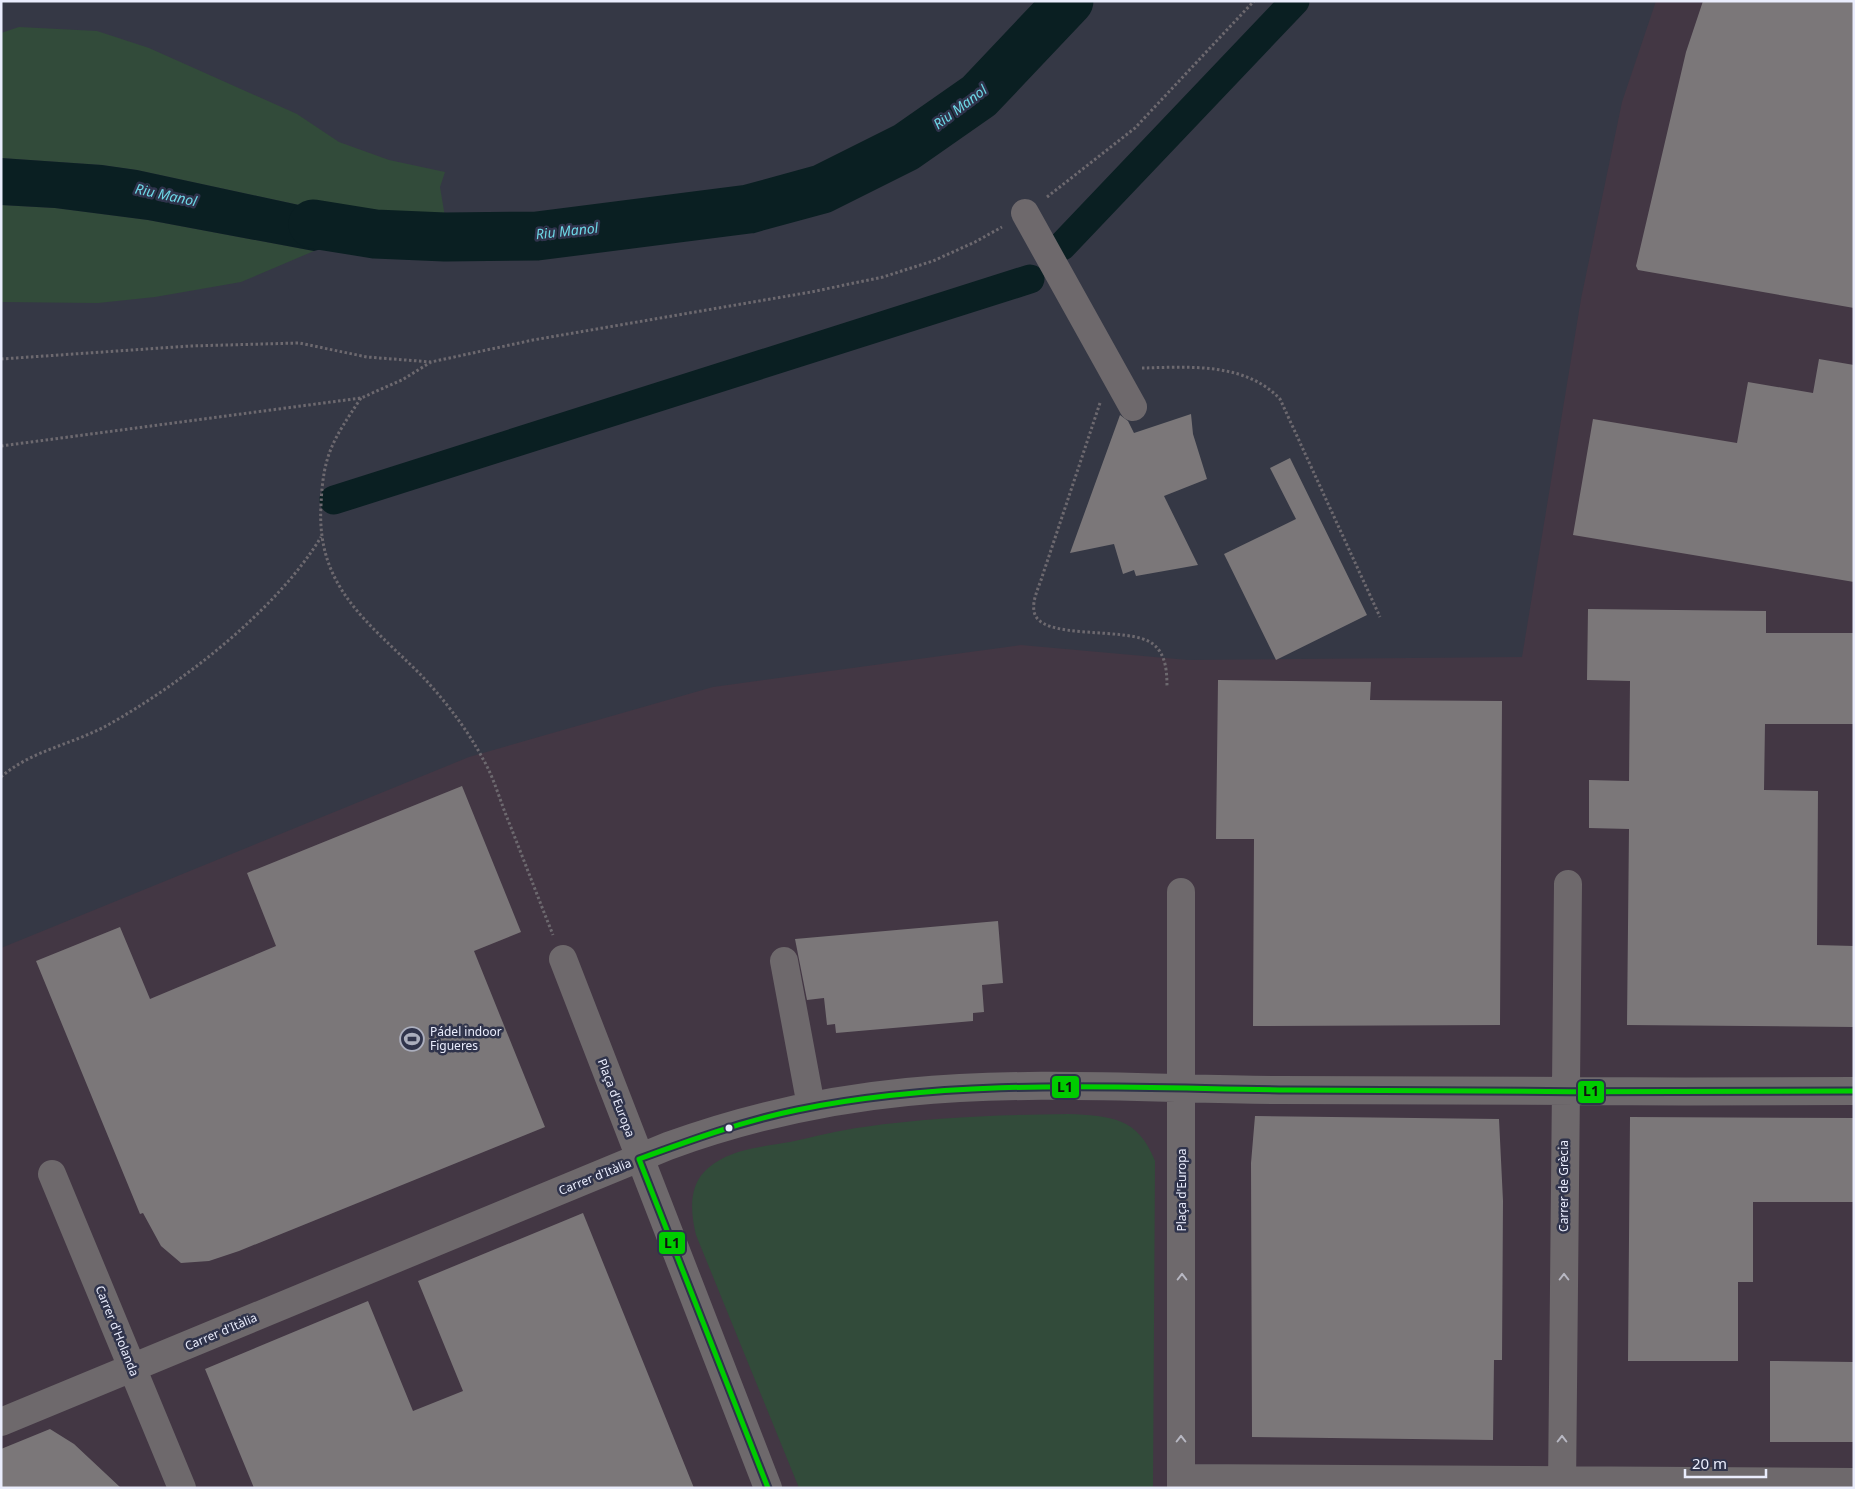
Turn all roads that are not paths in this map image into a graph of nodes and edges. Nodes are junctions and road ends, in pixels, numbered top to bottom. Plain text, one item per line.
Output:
1 (1025, 213) dead end
2 (1133, 407) dead end
3 (1568, 884) dead end
4 (1181, 892) dead end
5 (563, 959) road end
6 (784, 961) dead end
7 (1183, 1089) junction
8 (1854, 1091) edge
9 (1565, 1092) junction
10 (811, 1106) junction
11 (639, 1158) junction
12 (52, 1174) dead end
13 (132, 1369) junction
14 (1, 1422) edge
15 (1854, 1482) edge
16 (1181, 1483) edge
17 (1562, 1484) edge
18 (182, 1488) edge
19 (768, 1488) edge

1 - 2 street
3 - 9 street, Carrer de Grècia
4 - 7 street, Plaça d'Europa
5 - 11 street, Plaça d'Europa
6 - 10 street
7 - 9 street, Carrer d'Itàlia
7 - 10 street, Carrer d'Itàlia
16 -> 7 street, Plaça d'Europa
8 - 9 street, Carrer d'Itàlia
17 -> 9 street, Carrer de Grècia
10 - 11 street, Carrer d'Itàlia
11 - 13 street, Carrer d'Itàlia
11 - 19 street, Plaça d'Europa
12 - 13 street, Carrer d'Holanda
13 - 14 street, Carrer d'Itàlia
13 - 18 street, Carrer d'Holanda
15 - 17 street
16 - 17 street

